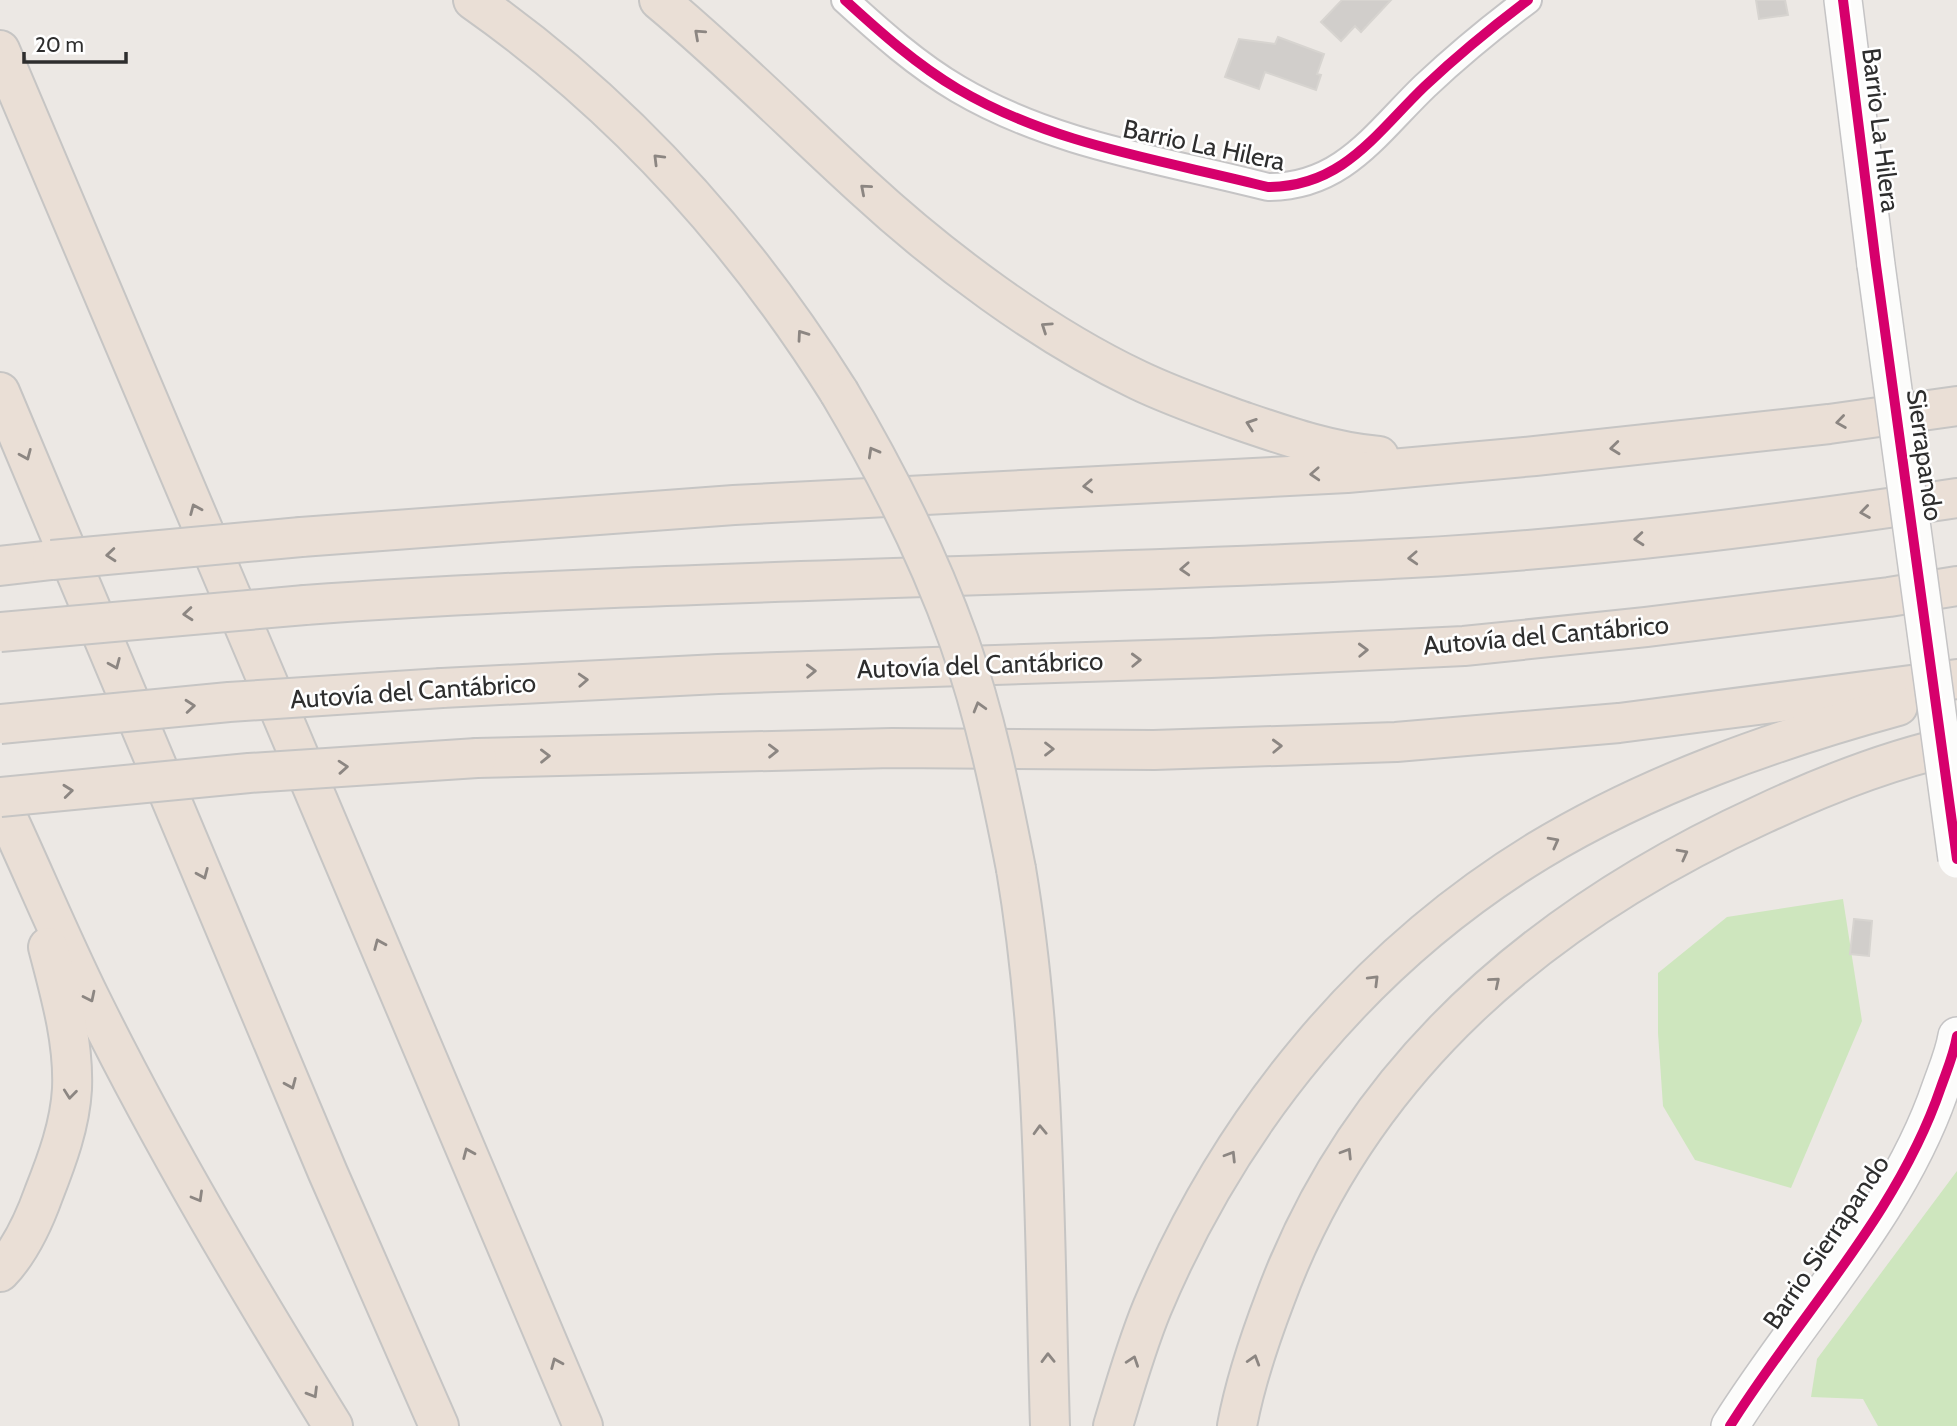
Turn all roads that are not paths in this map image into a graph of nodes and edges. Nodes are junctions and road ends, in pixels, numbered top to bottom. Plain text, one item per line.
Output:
1 (473, 0) edge
2 (659, 0) edge
3 (845, 0) edge
4 (1528, 0) edge
5 (1843, 0) edge
6 (0, 50) edge
7 (1876, 265) joint
8 (0, 392) edge
9 (1957, 406) edge
10 (1535, 456) junction
11 (1957, 498) edge
12 (0, 565) edge
13 (1957, 586) edge
14 (0, 632) edge
15 (1957, 679) edge
16 (1957, 691) edge
17 (0, 724) edge
18 (1957, 745) edge
19 (0, 799) edge
20 (17, 837) junction
21 (1957, 859) edge
22 (1957, 1036) edge
23 (0, 1272) edge
24 (333, 1426) edge
25 (439, 1426) edge
26 (583, 1426) edge
27 (1050, 1426) edge
28 (1113, 1426) edge
29 (1237, 1426) edge
30 (1730, 1426) edge

27 -> 1 highway, bridge
10 -> 2 highway
3 - 4 street, Barrio La Hilera
5 - 7 street, Barrio La Hilera
26 -> 6 highway
7 - 21 street, Sierrapando, bridge
8 -> 25 highway
9 -> 10 highway
10 -> 12 highway, bridge
11 -> 14 highway, bridge
17 -> 13 highway, Autovía del Cantábrico, bridge
19 -> 15 highway, bridge
28 -> 16 highway
29 -> 18 highway
19 - 20 highway
20 -> 23 highway
20 -> 24 highway
22 - 30 street, Barrio Sierrapando

